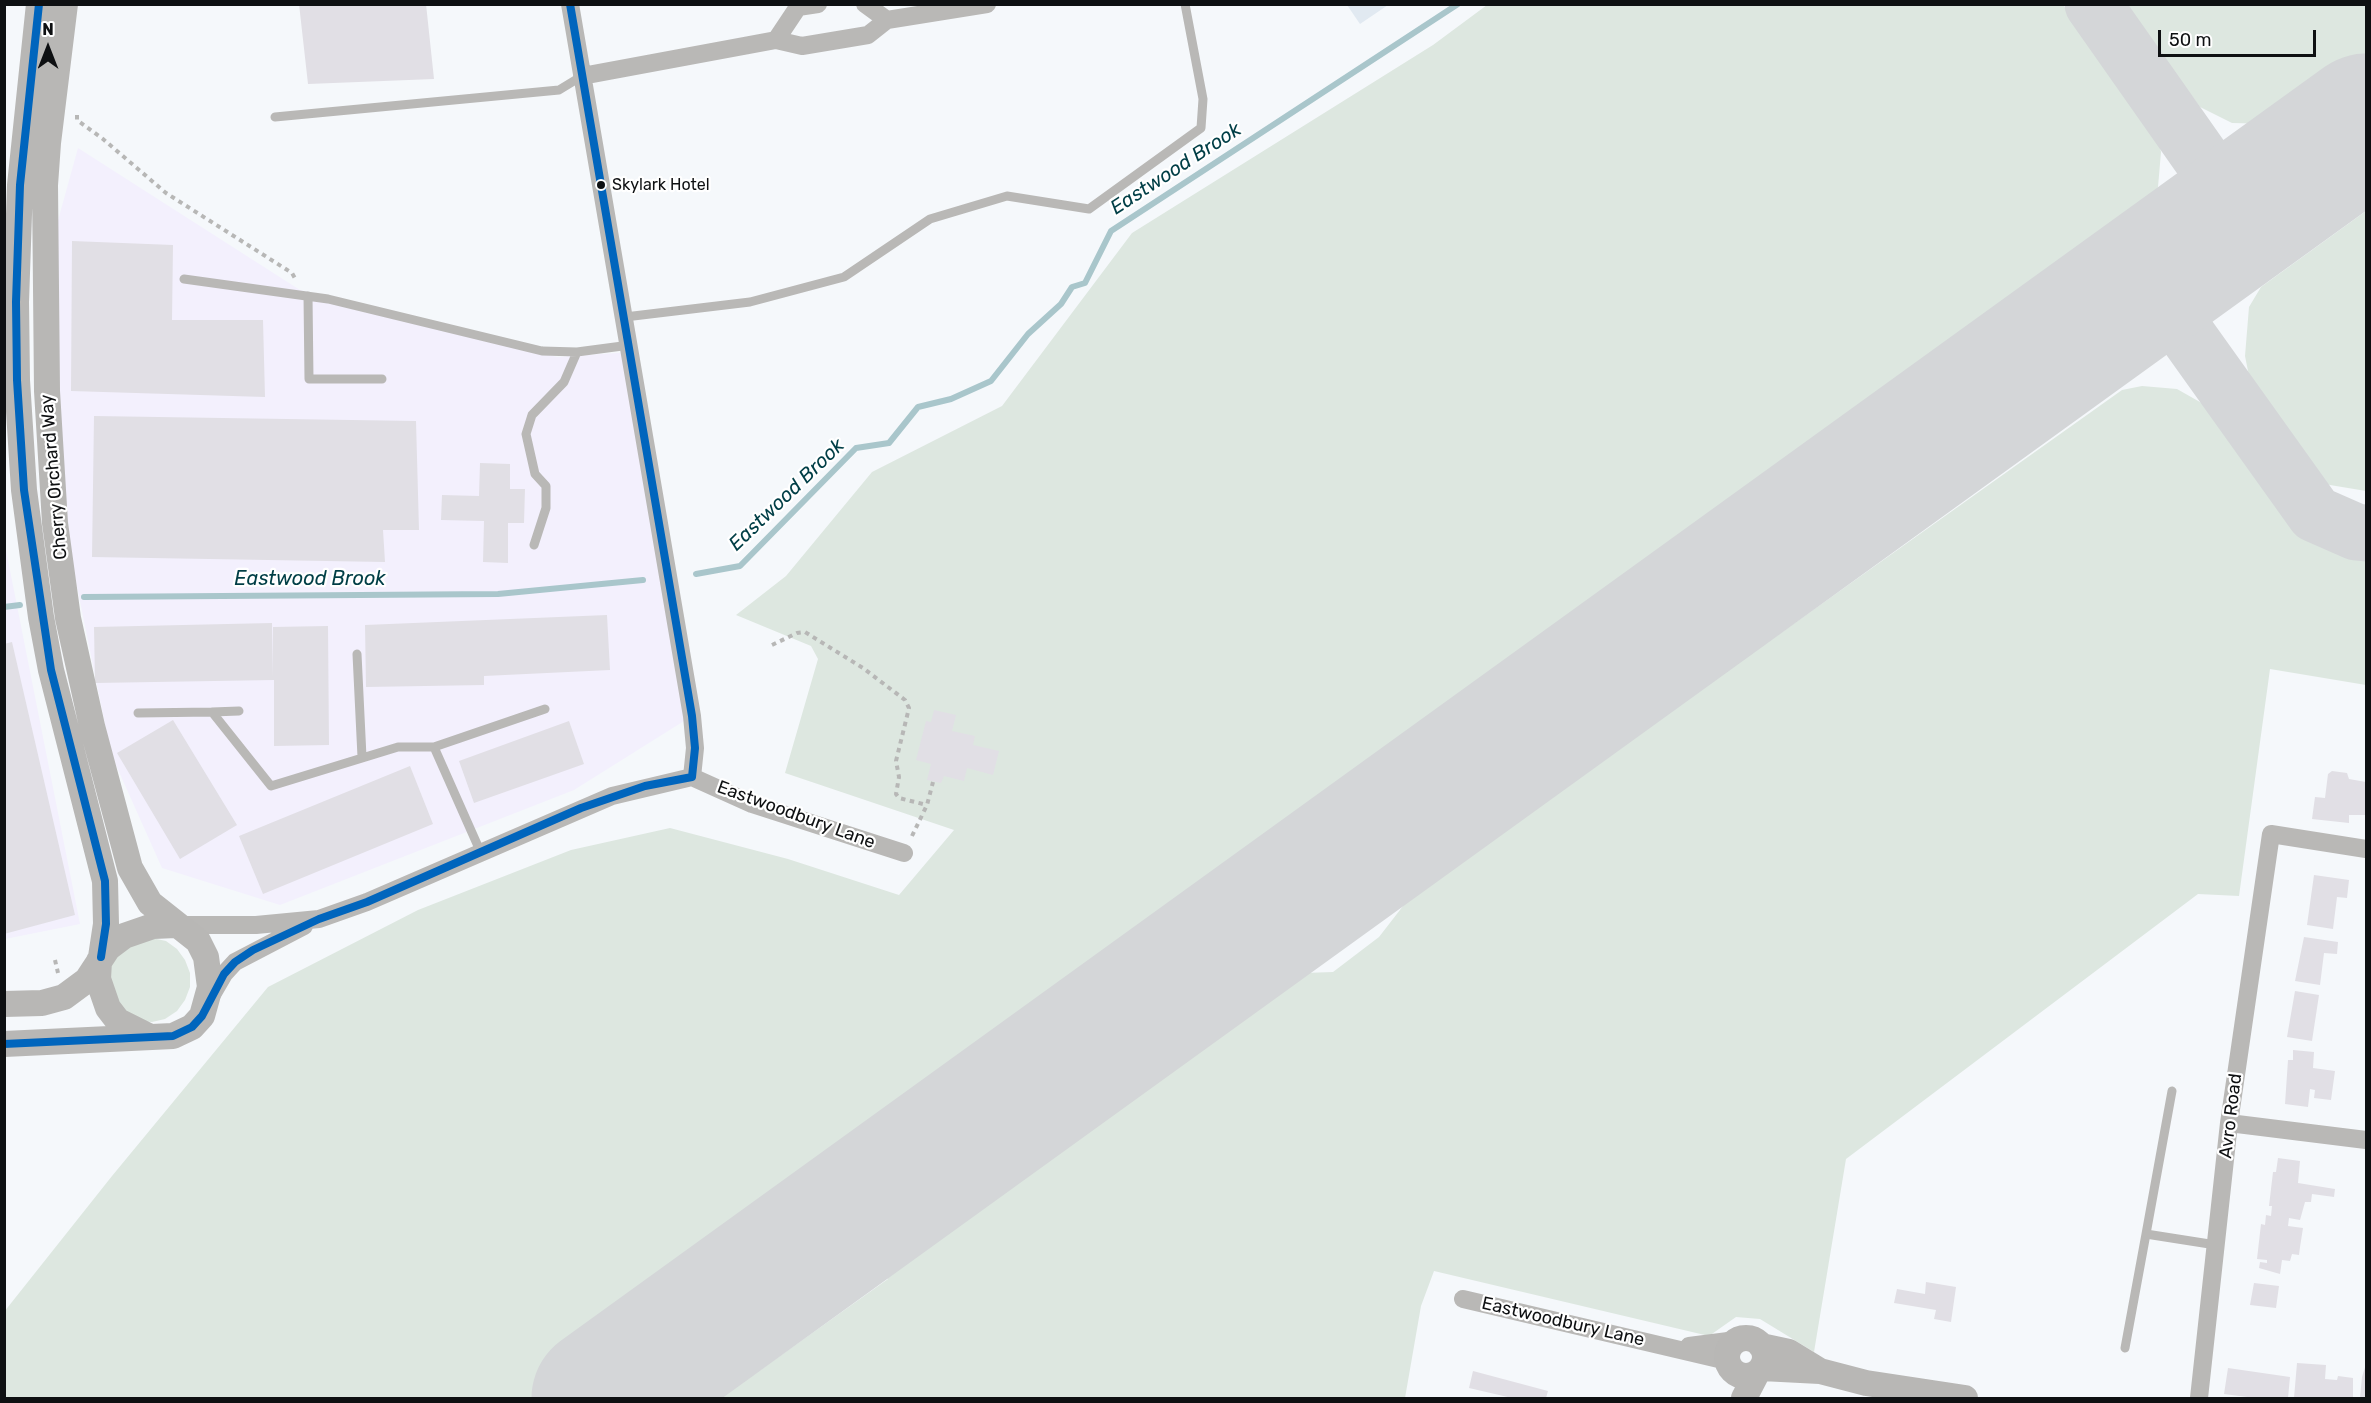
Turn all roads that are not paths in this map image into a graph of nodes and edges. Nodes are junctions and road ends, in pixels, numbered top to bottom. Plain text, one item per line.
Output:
1 (39, 4) edge
2 (65, 4) edge
3 (570, 4) edge
4 (818, 4) edge
5 (865, 4) edge
6 (987, 4) edge
7 (1185, 4) edge
8 (887, 20) junction
9 (776, 40) junction
10 (582, 76) junction
11 (275, 117) dead end
12 (184, 279) dead end
13 (308, 296) junction
14 (625, 318) junction
15 (630, 345) junction
16 (577, 352) junction
17 (382, 379) dead end
18 (534, 545) dead end
19 (357, 654) dead end
20 (545, 709) dead end
21 (239, 711) dead end
22 (212, 712) junction
23 (138, 713) dead end
24 (434, 747) junction
25 (362, 757) junction
26 (692, 777) junction
27 (2367, 849) edge
28 (481, 853) junction
29 (904, 853) road end
30 (319, 919) junction
31 (176, 925) junction
32 (100, 959) junction
33 (208, 1002) junction
34 (4, 1004) edge
35 (162, 1038) junction
36 (4, 1044) edge
37 (2172, 1091) dead end
38 (2229, 1123) junction
39 (2367, 1140) edge
40 (2146, 1234) junction
41 (2216, 1245) junction
42 (1463, 1299) dead end
43 (2125, 1348) dead end
44 (1732, 1357) junction
45 (1760, 1362) junction
46 (1729, 1398) edge
47 (1744, 1398) edge
48 (1965, 1398) edge
49 (2199, 1398) edge

1 - 32 main road, Cherry Orchard Way
2 - 31 main road, Cherry Orchard Way
3 - 10 street
4 - 9 street
5 - 8 street
6 - 8 street
7 - 14 lane
8 - 9 street
9 - 10 street
10 - 11 lane
10 - 14 street
12 - 13 lane
13 - 16 lane
13 - 17 lane
14 - 15 street
15 - 16 lane
15 - 26 street
16 - 18 lane
19 - 25 lane
20 - 24 lane
21 - 22 lane
22 - 23 lane
22 - 25 lane
24 - 25 lane
24 - 28 lane
26 - 28 street
26 - 29 street, Eastwoodbury Lane
27 - 38 street, Avro Road
28 - 30 street
30 - 31 street
30 - 33 street
31 - 32 main road
31 - 33 main road
32 - 34 main road
32 - 35 main road
33 - 35 main road
35 - 36 main road
37 - 40 lane
38 - 39 street
38 - 41 street, Avro Road
40 - 41 lane
40 - 43 lane
41 - 49 street, Avro Road
42 - 44 street, Eastwoodbury Lane
44 - 45 main road
44 - 45 main road
44 - 46 main road
45 - 47 main road
45 - 48 main road

